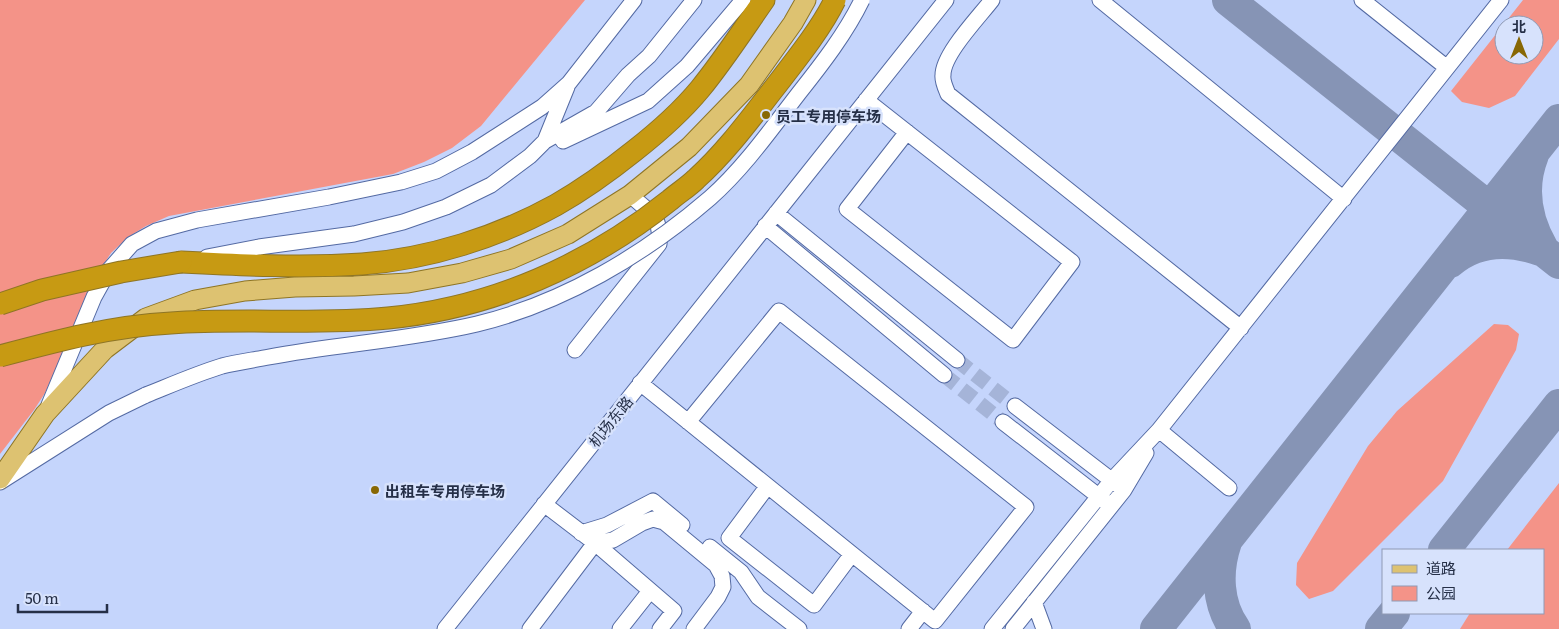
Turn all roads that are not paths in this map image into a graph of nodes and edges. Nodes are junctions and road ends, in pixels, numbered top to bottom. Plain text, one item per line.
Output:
1 (634, 0) edge
2 (694, 0) edge
3 (743, 0) edge
4 (764, 0) edge
5 (806, 0) edge
6 (836, 0) edge
7 (862, 0) edge
8 (946, 0) edge
9 (992, 0) edge
10 (1100, 0) edge
11 (1362, 0) edge
12 (1501, 0) edge
13 (1446, 67) junction
14 (569, 83) junction
15 (866, 100) junction
16 (907, 132) junction
17 (545, 141) junction
18 (530, 156) junction
19 (630, 195) junction
20 (1344, 199) junction
21 (776, 213) junction
22 (765, 226) junction
23 (181, 262) junction
24 (0, 304) edge
25 (1241, 328) junction
26 (575, 350) dead end
27 (0, 356) edge
28 (957, 360) tunnel mouth
29 (944, 374) tunnel mouth
30 (640, 383) junction
31 (1015, 406) tunnel mouth
32 (46, 414) junction
33 (688, 422) junction
34 (1003, 422) tunnel mouth
35 (1159, 430) junction
36 (1112, 480) junction
37 (0, 481) edge
38 (767, 487) junction
39 (1229, 488) dead end
40 (1124, 490) junction
41 (1099, 496) junction
42 (544, 504) junction
43 (1111, 506) junction
44 (581, 533) junction
45 (595, 543) junction
46 (852, 554) junction
47 (650, 590) junction
48 (1034, 602) junction
49 (923, 611) junction
50 (445, 629) edge
51 (530, 629) edge
52 (620, 629) edge
53 (660, 629) edge
54 (694, 629) edge
55 (799, 629) edge
56 (909, 629) edge
57 (992, 629) edge
58 (1013, 629) edge
59 (1044, 629) edge

1 - 14 street
2 - 17 street
3 - 18 street
4 - 23 highway
5 - 19 main road
6 - 27 highway, bridge
7 - 37 street, bridge
8 - 15 street, 机场东路
9 - 25 street
10 - 20 street
11 - 13 street
12 - 13 street
13 - 20 street
14 - 17 street
14 - 32 street
15 - 16 street
15 - 21 street, 机场东路
16 - 16 street
17 - 18 street
18 - 23 street
19 - 26 street
19 - 32 main road
20 - 25 street
21 - 22 street, 机场东路
21 - 28 street
22 - 29 street
22 - 30 street, 机场东路
23 - 24 highway, bridge
25 - 35 street
30 - 33 street
30 - 42 street, 机场东路
31 - 36 street
32 - 37 main road
33 - 38 street
33 - 49 street
34 - 41 street
35 - 36 street
35 - 39 street
35 - 40 street
36 - 40 street
36 - 41 street
38 - 46 street
38 - 46 street
40 - 43 street
41 - 43 street
41 - 57 street
42 - 44 street
42 - 50 street, 机场东路
43 - 48 street
44 - 45 street
44 - 55 street
45 - 47 street
45 - 51 street
45 - 54 street
46 - 49 street
47 - 52 street
47 - 53 street
48 - 58 street
48 - 59 street
49 - 56 street

